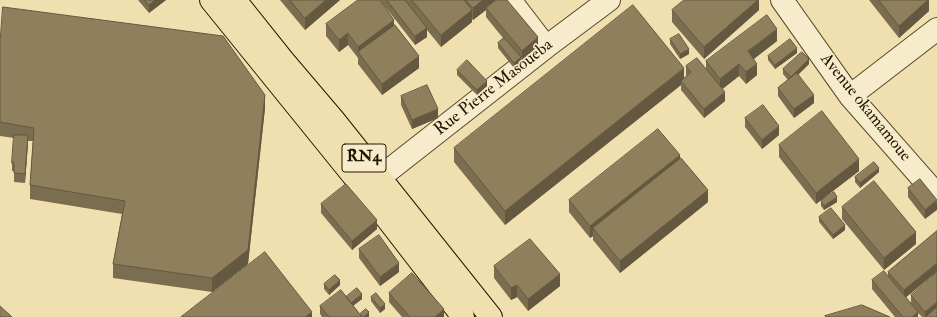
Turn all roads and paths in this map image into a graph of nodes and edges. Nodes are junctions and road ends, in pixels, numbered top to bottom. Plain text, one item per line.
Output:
1 (211, 0) edge
2 (235, 0) edge
3 (510, 0) edge
4 (610, 0) edge
5 (782, 0) edge
6 (937, 29) edge
7 (546, 47) junction
8 (850, 96) junction
9 (379, 178) junction
10 (937, 195) edge
11 (464, 317) edge
12 (491, 317) edge

1 - 11 highway, RN4
2 - 9 highway, RN4
3 - 7 street
4 - 7 street, Rue Pierre Masoueba
5 - 8 street, Avenue okamamoue
6 - 8 street
7 - 9 street, Rue Pierre Masoueba
8 - 10 street, Avenue okamamoue
9 - 12 highway, RN4

